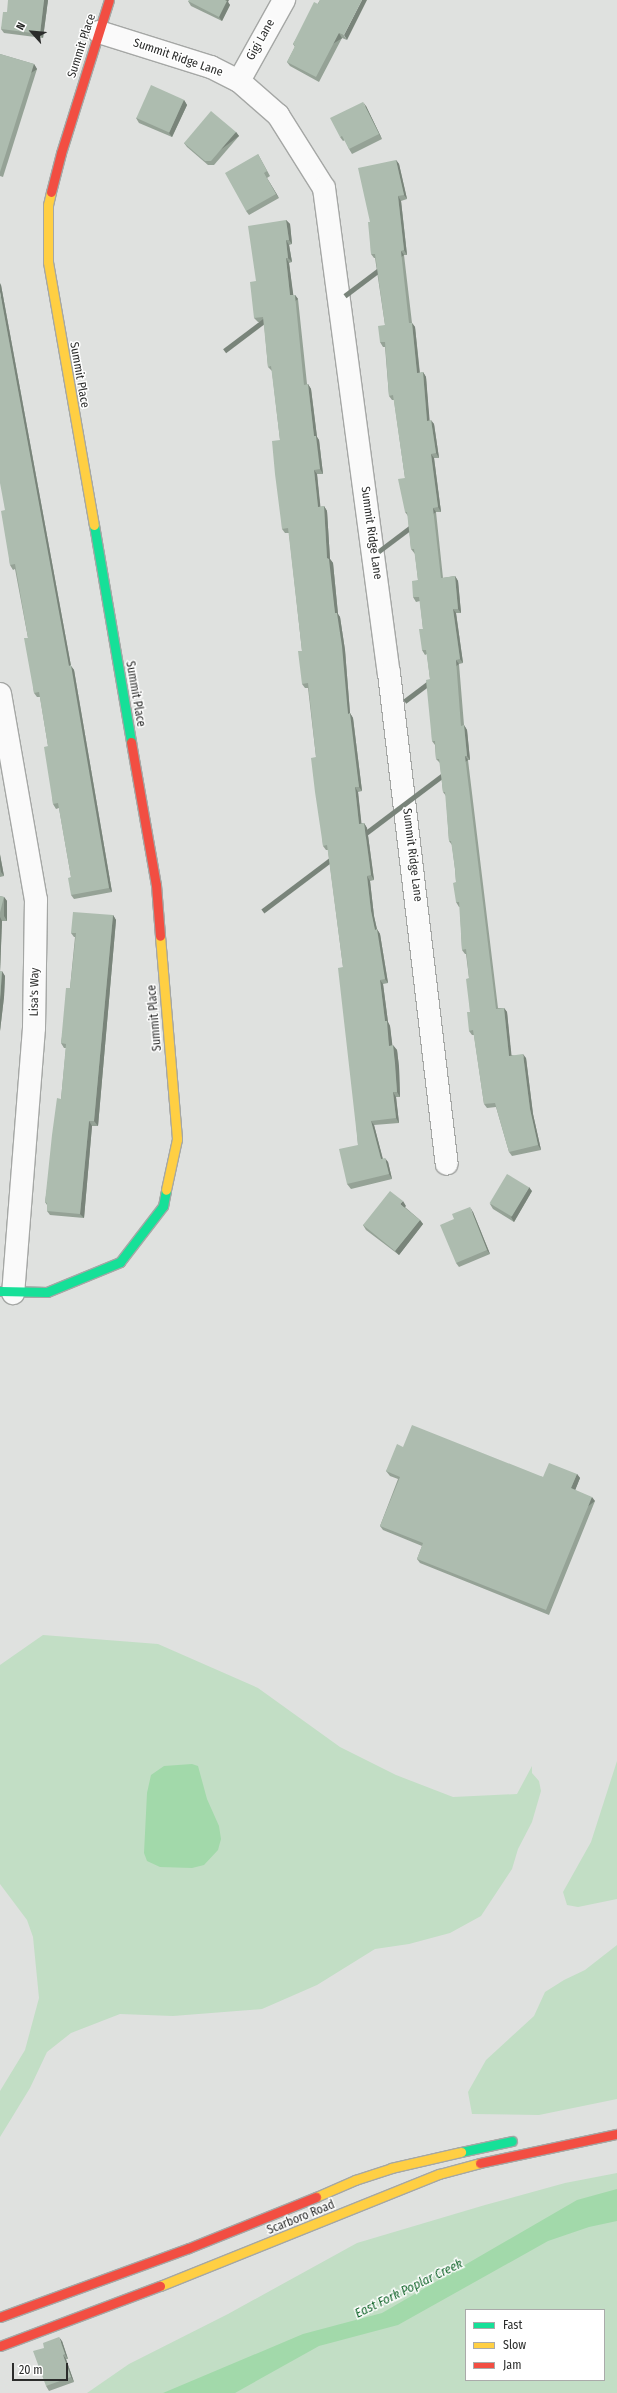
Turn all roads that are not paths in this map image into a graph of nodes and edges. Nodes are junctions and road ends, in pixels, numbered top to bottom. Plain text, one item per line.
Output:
1 (109, 0) edge
2 (284, 0) edge
3 (99, 32) junction
4 (239, 81) junction
5 (0, 694) edge
6 (447, 1164) dead end
7 (7, 1292) edge
8 (617, 2134) edge
9 (522, 2139) dead end
10 (412, 2196) dead end
11 (330, 2220) junction
12 (0, 2317) edge
13 (0, 2346) edge

1 - 3 street, Summit Place
2 - 4 street, Gigi Lane
3 - 4 street, Summit Ridge Lane
3 - 7 street, Summit Place
4 - 6 street, Summit Ridge Lane
5 - 7 street, Lisa's Way
8 - 11 street, Scarboro Road
9 - 12 street, Scarboro Road
10 - 11 street
11 - 13 street, Scarboro Road

